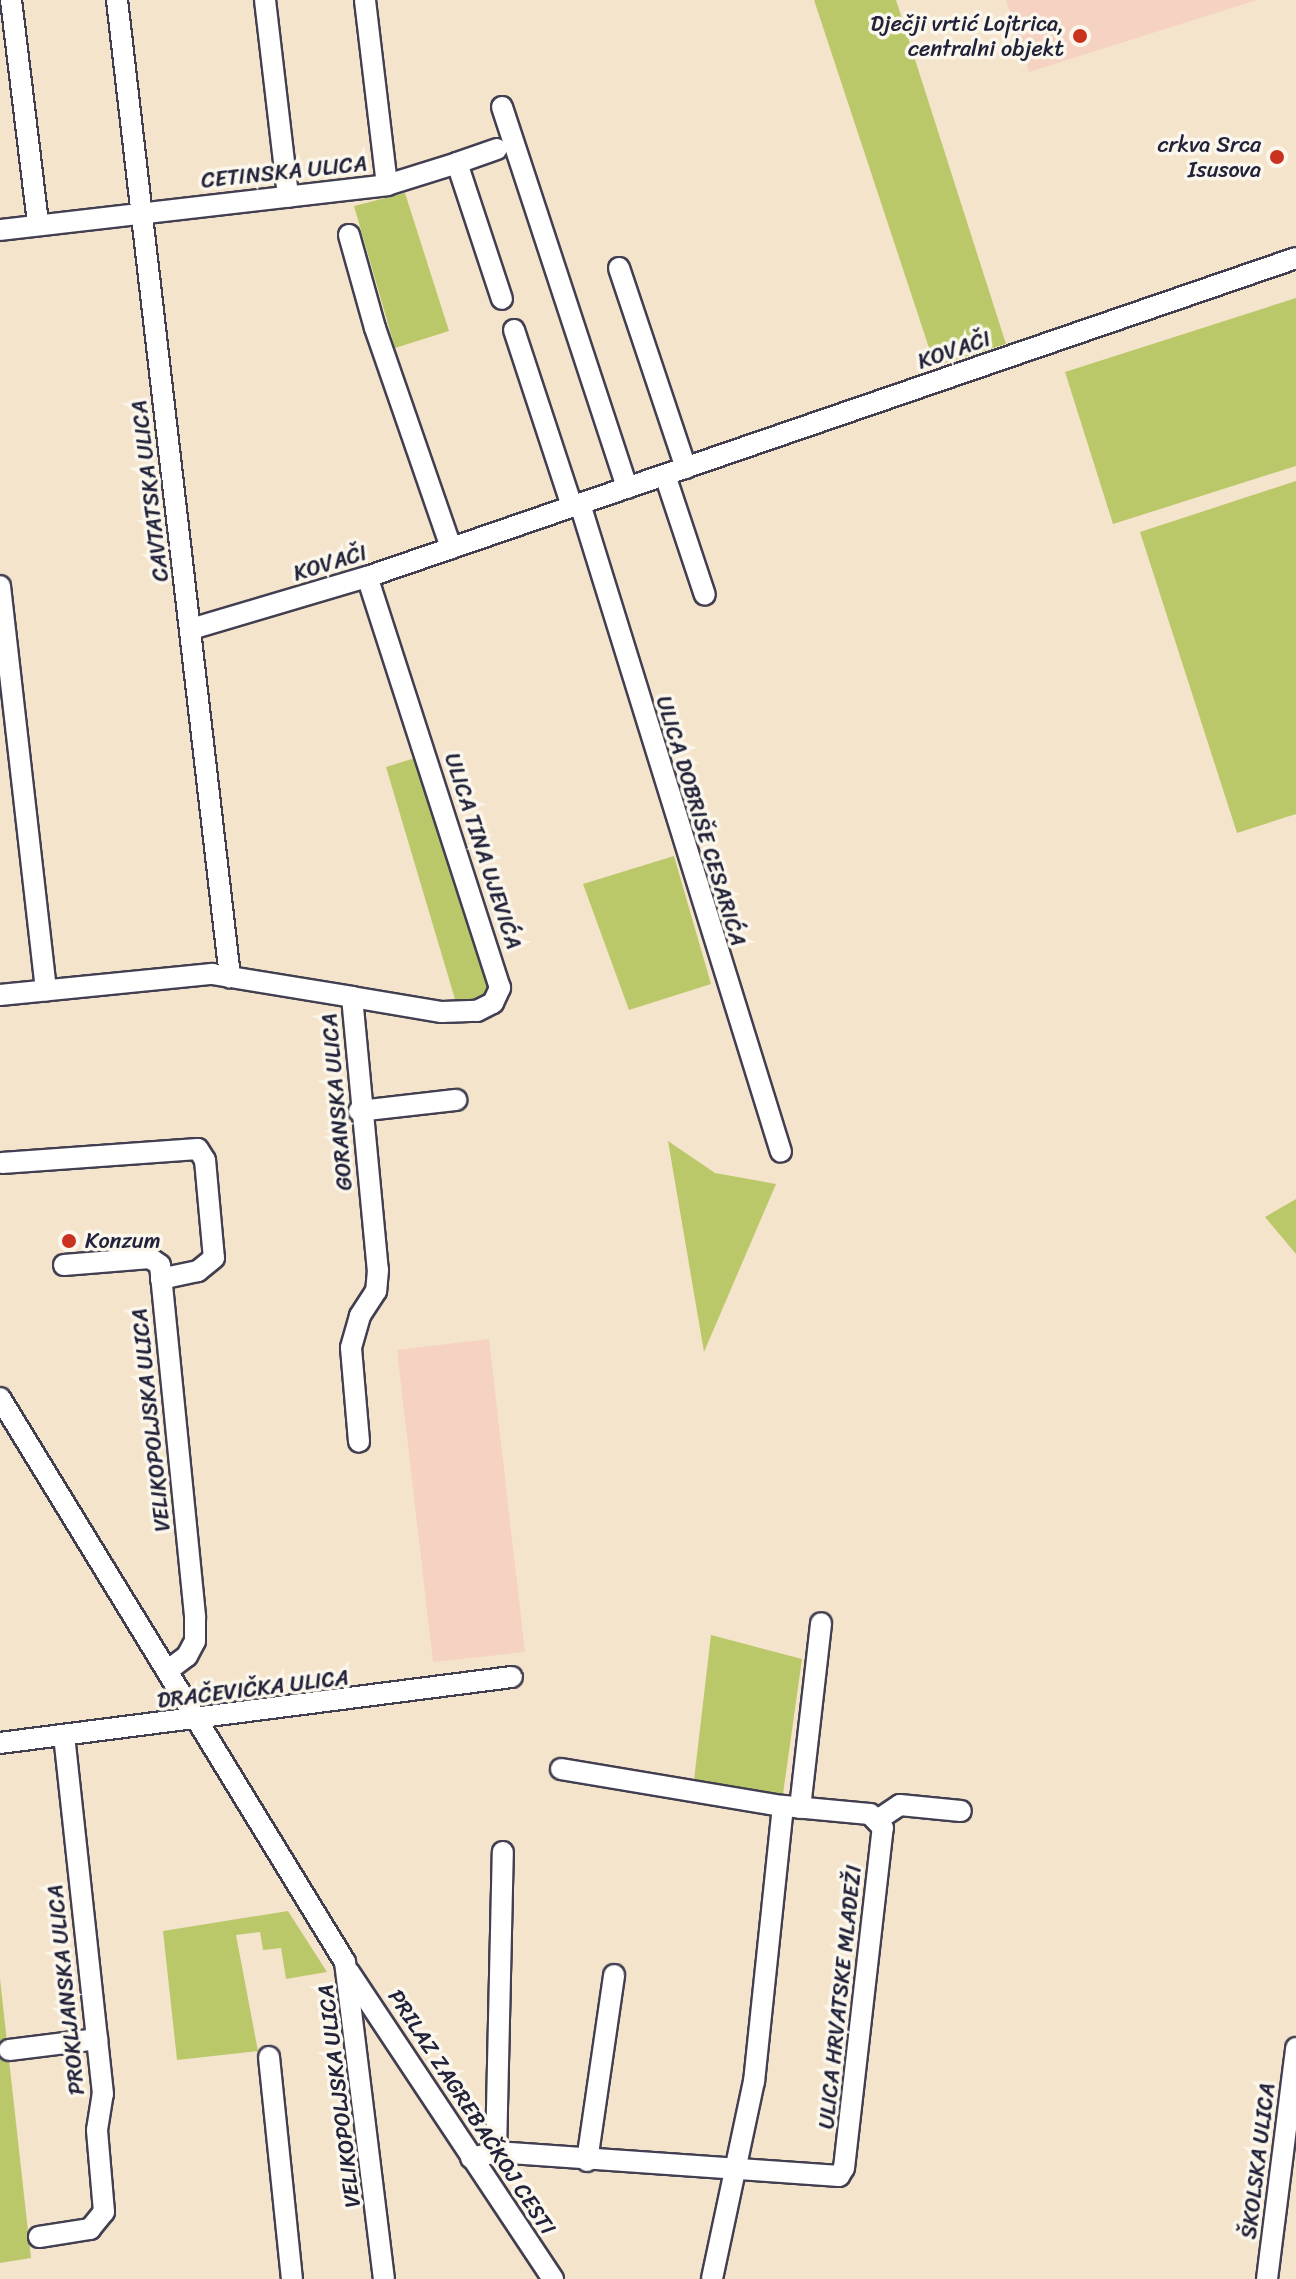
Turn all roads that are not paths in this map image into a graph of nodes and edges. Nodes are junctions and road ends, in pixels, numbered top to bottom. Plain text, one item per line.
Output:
1 (11, 0) edge
2 (117, 0) edge
3 (265, 0) edge
4 (365, 0) edge
5 (502, 107) dead end
6 (497, 149) dead end
7 (457, 163) junction
8 (387, 185) junction
9 (288, 197) junction
10 (142, 212) junction
11 (38, 224) junction
12 (0, 230) edge
13 (349, 235) dead end
14 (1296, 258) edge
15 (619, 268) dead end
16 (502, 299) dead end
17 (514, 330) dead end
18 (686, 468) junction
19 (665, 475) junction
20 (627, 488) junction
21 (576, 505) junction
22 (451, 548) junction
23 (367, 577) junction
24 (0, 586) edge
25 (705, 595) dead end
26 (191, 629) junction
27 (230, 977) junction
28 (46, 990) junction
29 (0, 995) edge
30 (352, 997) junction
31 (456, 1100) dead end
32 (359, 1111) junction
33 (781, 1152) dead end
34 (2, 1163) dead end
35 (64, 1265) dead end
36 (161, 1279) junction
37 (0, 1398) edge
38 (359, 1442) dead end
39 (821, 1623) dead end
40 (167, 1671) junction
41 (512, 1677) dead end
42 (198, 1721) junction
43 (64, 1737) junction
44 (0, 1743) edge
45 (561, 1769) dead end
46 (791, 1807) junction
47 (961, 1811) dead end
48 (879, 1819) junction
49 (503, 1852) dead end
50 (349, 1972) junction
51 (614, 1975) dead end
52 (97, 2039) junction
53 (1296, 2048) edge
54 (9, 2050) dead end
55 (269, 2057) dead end
56 (496, 2152) junction
57 (471, 2158) junction
58 (587, 2161) junction
59 (738, 2172) junction
60 (39, 2237) dead end
61 (292, 2279) edge
62 (384, 2279) edge
63 (553, 2279) edge
64 (712, 2279) edge
65 (1267, 2279) edge

1 - 11 street
2 - 10 street, CAVTATSKA ULICA
3 - 9 street
4 - 8 street, CETINSKA ULICA
5 - 20 street
6 - 7 street
7 - 8 street
7 - 16 street
8 - 9 street, CETINSKA ULICA
9 - 10 street, CETINSKA ULICA
10 - 11 street, CETINSKA ULICA
10 - 26 street, CAVTATSKA ULICA
11 - 12 street, CETINSKA ULICA
13 - 22 street
14 - 18 street, KOVAČI
15 - 18 street
17 - 21 street
18 - 19 street, KOVAČI
19 - 20 street, KOVAČI
19 - 25 street
20 - 21 street, KOVAČI
21 - 22 street, KOVAČI
21 - 33 street, ULICA DOBRIŠE CESARIĆA
22 - 23 street, KOVAČI
23 - 26 street, KOVAČI
23 - 30 street, ULICA TINA UJEVIĆA
24 - 28 street
26 - 27 street, CAVTATSKA ULICA
27 - 28 street, GORANSKA ULICA
27 - 30 street, GORANSKA ULICA
28 - 29 street, GORANSKA ULICA
30 - 32 street, GORANSKA ULICA
31 - 32 street
32 - 38 street, GORANSKA ULICA
34 - 36 street, VELIKOPOLJSKA ULICA
35 - 36 street
36 - 40 street, VELIKOPOLJSKA ULICA
37 - 40 street, VELIKOPOLJSKA ULICA
39 - 46 street
40 - 42 street, VELIKOPOLJSKA ULICA
41 - 42 street, DRAČEVIČKA ULICA
42 - 43 street, DRAČEVIČKA ULICA
42 - 50 street, VELIKOPOLJSKA ULICA
43 - 44 street, DRAČEVIČKA ULICA
43 - 52 street, PROKLJANSKA ULICA
45 - 46 street
46 - 48 street
46 - 59 street
47 - 48 street
48 - 59 street, ULICA HRVATSKE MLADEŽI
49 - 56 street, PRILAZ ZAGREBAČKOJ CESTI
50 - 57 street, PRILAZ ZAGREBAČKOJ CESTI
50 - 62 street, VELIKOPOLJSKA ULICA
51 - 58 street
52 - 54 street
52 - 60 street, PROKLJANSKA ULICA
53 - 65 street, ŠKOLSKA ULICA
55 - 61 street
56 - 57 street, ULICA HRVATSKE MLADEŽI
56 - 58 street, ULICA HRVATSKE MLADEŽI
57 - 63 street, PRILAZ ZAGREBAČKOJ CESTI
58 - 59 street, ULICA HRVATSKE MLADEŽI
59 - 64 street

